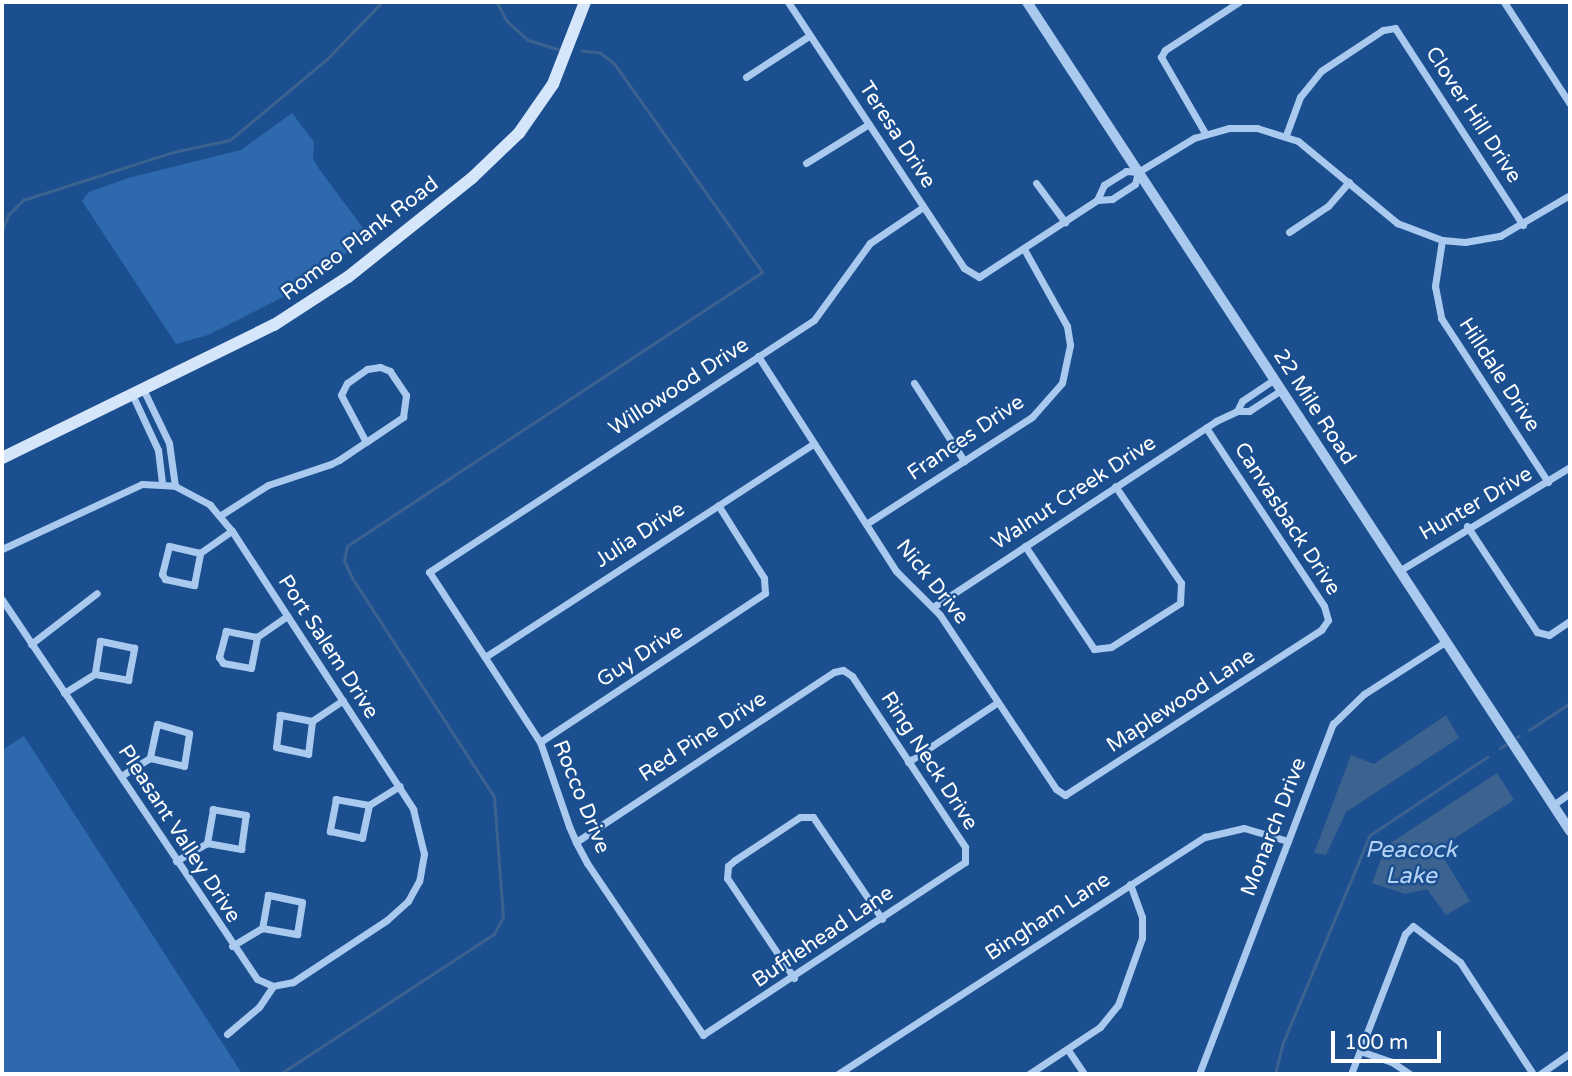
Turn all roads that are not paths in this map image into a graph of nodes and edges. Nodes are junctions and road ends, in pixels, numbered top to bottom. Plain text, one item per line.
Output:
1 (585, 2) edge
2 (788, 2) edge
3 (1027, 2) edge
4 (1239, 2) edge
5 (1504, 2) edge
6 (809, 36) junction
7 (746, 77) dead end
8 (1570, 104) edge
9 (870, 124) junction
10 (1206, 133) junction
11 (1286, 135) junction
12 (806, 163) dead end
13 (1138, 173) junction
14 (1349, 182) junction
15 (1037, 183) dead end
16 (1570, 195) edge
17 (1097, 200) junction
18 (923, 207) junction
19 (1065, 222) junction
20 (1523, 225) junction
21 (1289, 232) dead end
22 (1442, 240) junction
23 (1025, 251) junction
24 (758, 356) junction
25 (1273, 380) junction
26 (914, 383) dead end
27 (1280, 391) junction
28 (138, 392) junction
29 (1237, 411) junction
30 (1206, 428) junction
31 (366, 442) junction
32 (814, 443) junction
33 (2, 458) edge
34 (964, 461) junction
35 (1570, 467) edge
36 (1548, 482) junction
37 (162, 483) junction
38 (175, 486) junction
39 (1115, 486) junction
40 (718, 505) junction
41 (221, 516) junction
42 (866, 524) junction
43 (1467, 526) junction
44 (232, 531) junction
45 (1025, 546) junction
46 (2, 550) edge
47 (200, 553) junction
48 (1399, 570) junction
49 (429, 572) joint
50 (97, 593) dead end
51 (2, 600) edge
52 (933, 607) junction
53 (287, 615) junction
54 (1570, 621) edge
55 (1321, 630) joint
56 (257, 637) junction
57 (1445, 642) junction
58 (31, 644) junction
59 (485, 656) junction
60 (95, 674) junction
61 (852, 676) joint
62 (64, 693) junction
63 (343, 701) junction
64 (998, 702) junction
65 (312, 721) junction
66 (540, 742) junction
67 (149, 758) junction
68 (908, 762) junction
69 (121, 776) junction
70 (399, 786) junction
71 (1059, 793) joint
72 (1570, 793) edge
73 (1553, 805) junction
74 (369, 806) junction
75 (1570, 831) edge
76 (1288, 841) junction
77 (576, 842) junction
78 (207, 843) junction
79 (176, 861) junction
80 (962, 866) joint
81 (1130, 884) junction
82 (882, 919) junction
83 (262, 928) junction
84 (232, 946) junction
85 (793, 978) junction
86 (273, 986) junction
87 (227, 1034) dead end
88 (702, 1035) joint
89 (1068, 1049) junction
90 (1360, 1051) junction
91 (1570, 1053) edge
92 (838, 1074) edge
93 (1029, 1074) edge
94 (1084, 1074) edge
95 (1202, 1074) edge
96 (1351, 1074) edge
97 (1410, 1074) edge
98 (1533, 1074) edge
99 (1540, 1074) edge

1 - 28 main road, Romeo Plank Road
2 - 6 street, Teresa Drive
3 - 13 street, 22 Mile Road
4 - 10 street
5 - 8 street
6 - 7 street
6 - 9 street, Teresa Drive
9 - 12 street
9 - 18 street, Teresa Drive
10 - 11 street
10 - 13 street
11 - 14 street
11 - 20 street, Clover Hill Drive
13 - 17 street
13 - 17 street
13 - 25 street, 22 Mile Road
14 - 21 street
14 - 22 street
15 - 19 street
16 - 20 street
17 - 19 street
18 - 23 street, Teresa Drive
18 - 24 street, Willowood Drive
19 - 23 street
20 - 22 street
22 - 36 street, Hilldale Drive
23 - 34 street, Frances Drive
24 - 32 street, Nick Drive
24 - 49 street, Willowood Drive
25 - 27 street, 22 Mile Road
25 - 29 street, Walnut Creek Drive
26 - 34 street
27 - 29 street, Walnut Creek Drive
27 - 48 street, 22 Mile Road
28 - 33 main road, Romeo Plank Road
28 - 37 street
28 - 38 street
29 - 30 street, Walnut Creek Drive
30 - 39 street, Walnut Creek Drive
30 - 55 street, Canvasback Drive
31 - 31 street
31 - 41 street
32 - 40 street, Julia Drive
32 - 42 street, Nick Drive
34 - 42 street, Frances Drive
35 - 36 street, Hunter Drive
36 - 43 street, Hunter Drive
37 - 38 street, Port Salem Drive
37 - 46 street
38 - 41 street, Port Salem Drive
39 - 45 street, Walnut Creek Drive
39 - 45 street
40 - 59 street, Julia Drive
40 - 66 street, Guy Drive
41 - 44 street, Port Salem Drive
42 - 52 street, Nick Drive
43 - 48 street, Hunter Drive
43 - 54 street
44 - 47 street
44 - 53 street, Port Salem Drive
45 - 52 street, Walnut Creek Drive
47 - 47 street
48 - 57 street, 22 Mile Road
49 - 59 street, Rocco Drive
50 - 58 street
51 - 58 street, Pleasant Valley Drive
52 - 64 street, Nick Drive
53 - 56 street
53 - 63 street, Port Salem Drive
55 - 71 street, Maplewood Lane
56 - 56 street
57 - 73 street, 22 Mile Road
57 - 76 street, Monarch Drive
58 - 62 street, Pleasant Valley Drive
59 - 66 street, Rocco Drive
60 - 60 street
60 - 62 street
61 - 68 street, Ring Neck Drive
61 - 77 street, Red Pine Drive
62 - 69 street, Pleasant Valley Drive
63 - 65 street
63 - 70 street, Port Salem Drive
64 - 68 street
64 - 71 street, Nick Drive
65 - 65 street
66 - 77 street, Rocco Drive
67 - 67 street
67 - 69 street
68 - 80 street, Ring Neck Drive
69 - 79 street, Pleasant Valley Drive
70 - 74 street
70 - 86 street, Port Salem Drive
72 - 73 street
73 - 75 street, 22 Mile Road
74 - 74 street
76 - 81 street, Bingham Lane
76 - 95 street, Monarch Drive
77 - 88 street, Rocco Drive
78 - 78 street
78 - 79 street
79 - 84 street, Pleasant Valley Drive
80 - 82 street, Bufflehead Lane
81 - 89 street
81 - 92 street, Bingham Lane
82 - 85 street, Bufflehead Lane
82 - 85 street
83 - 83 street
83 - 84 street
84 - 86 street, Pleasant Valley Drive
85 - 88 street, Bufflehead Lane
86 - 87 street
89 - 93 street
89 - 94 street
90 - 96 street
90 - 97 street
90 - 98 street
91 - 99 street

